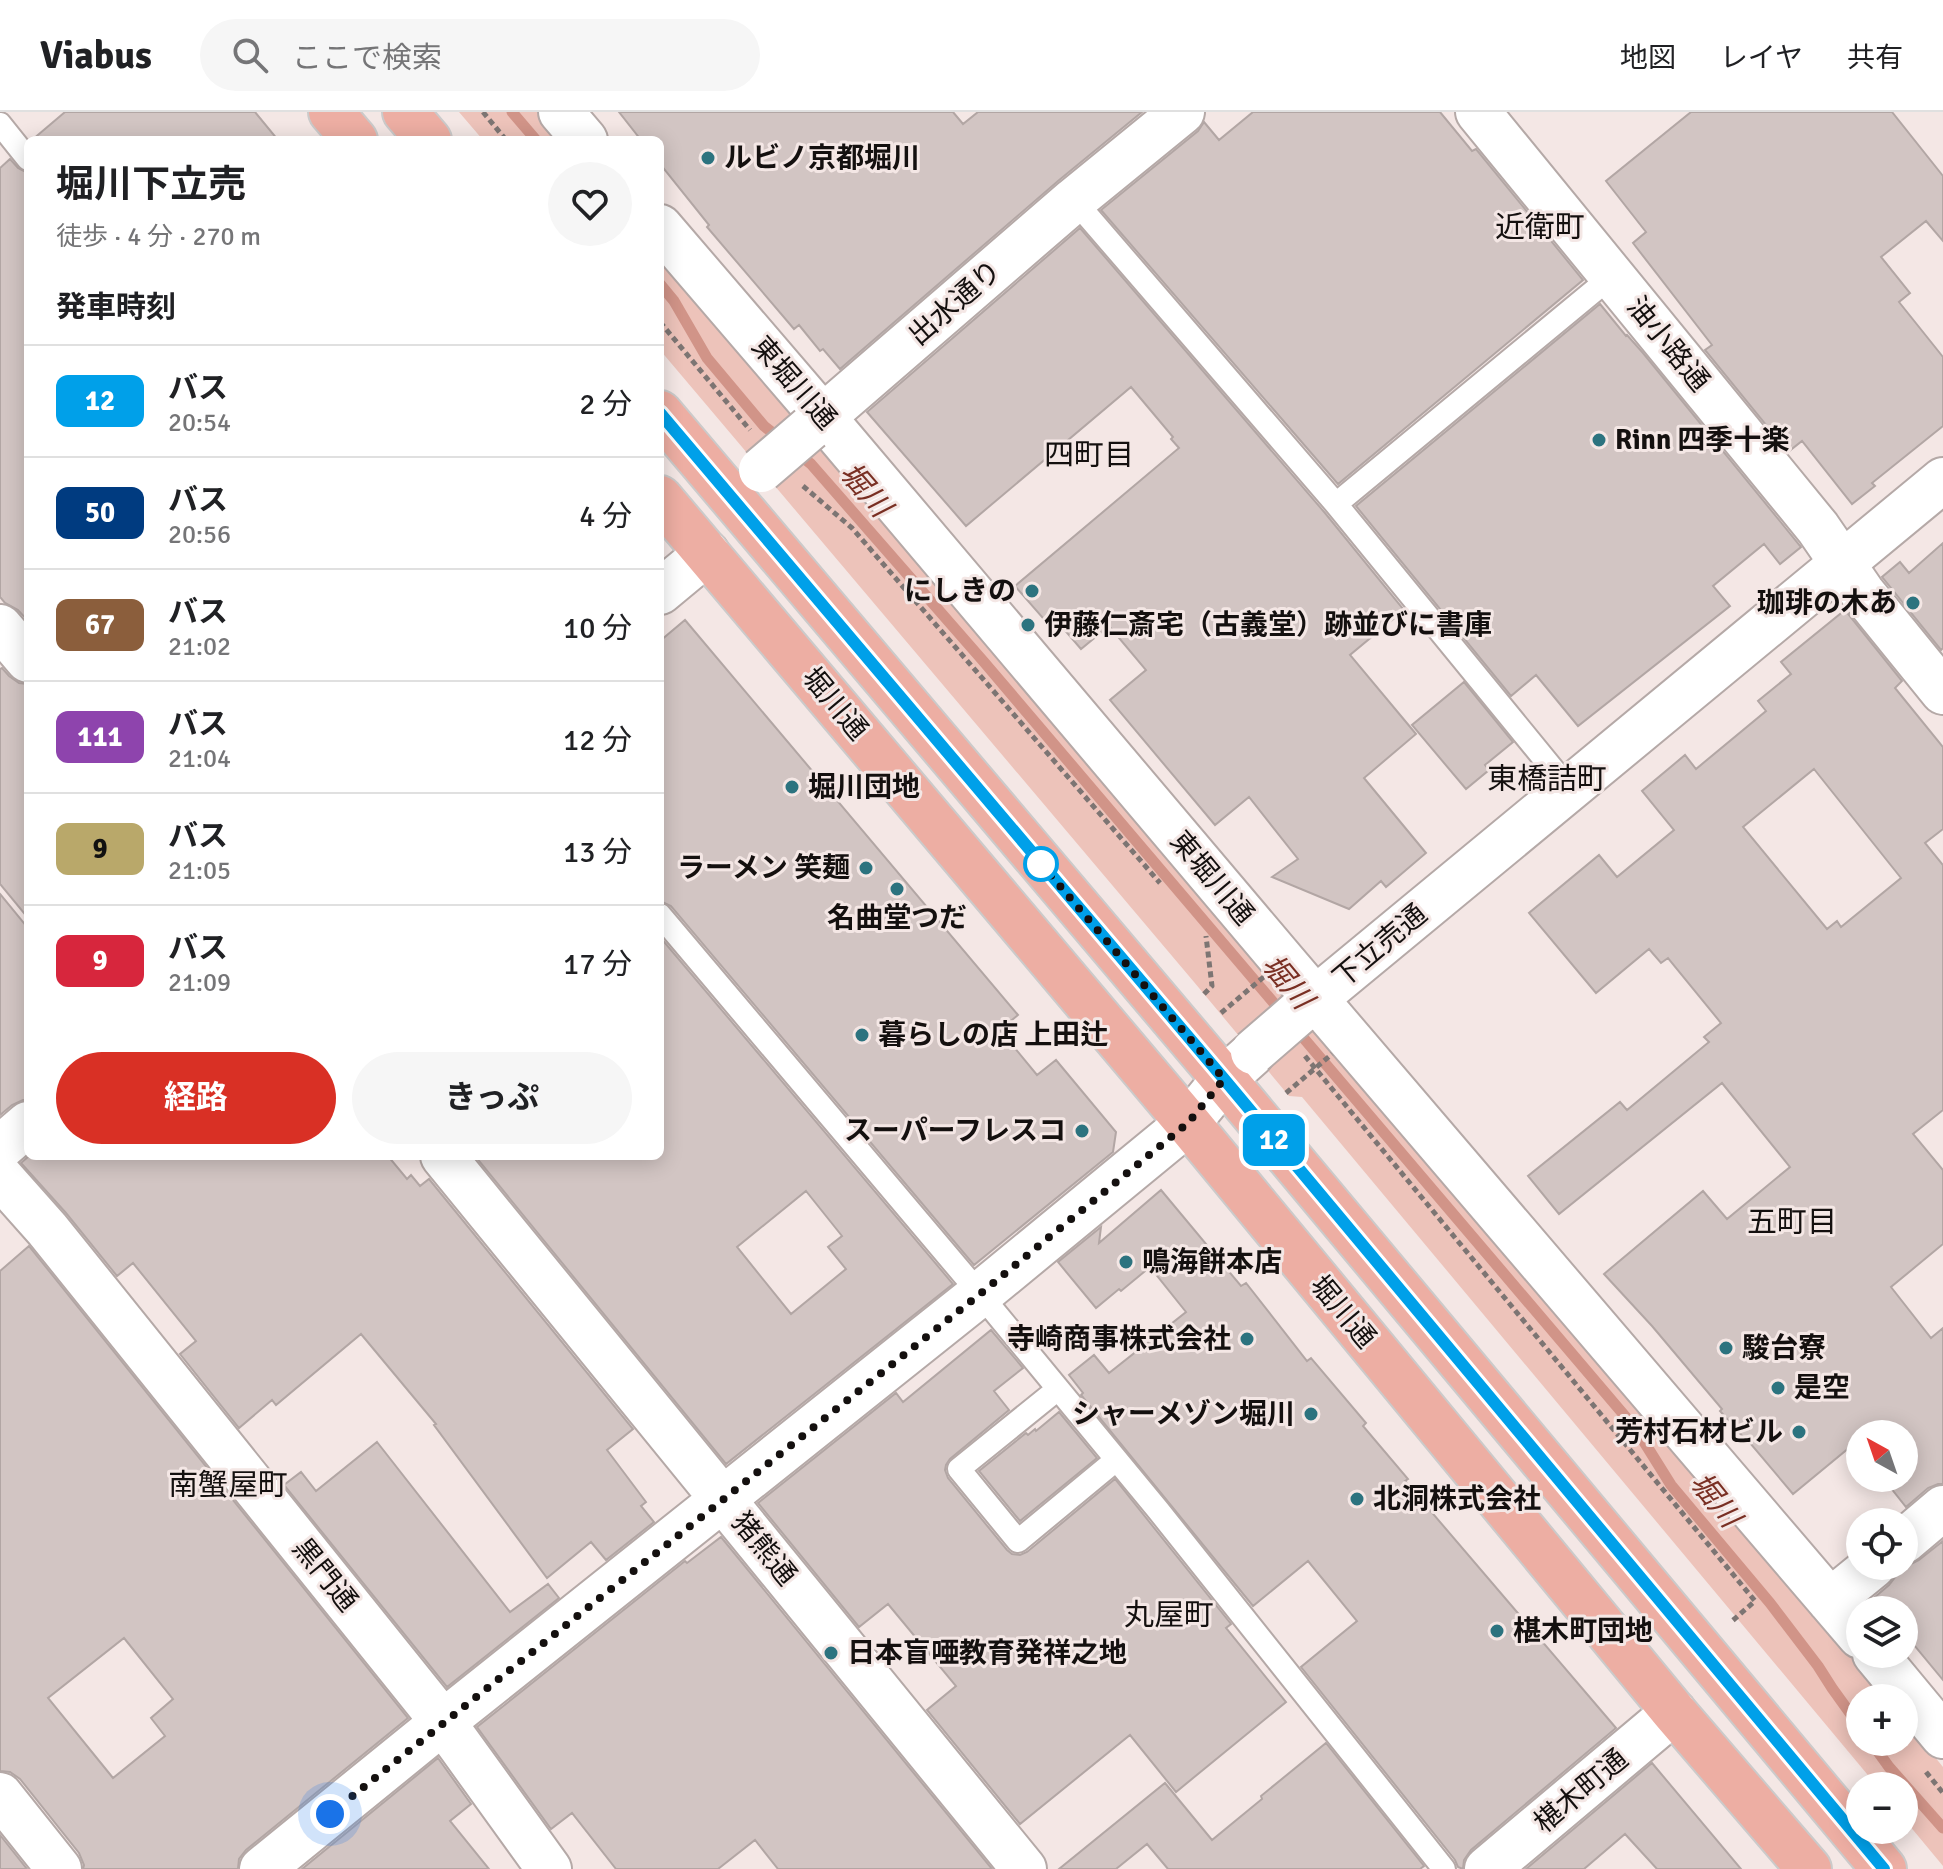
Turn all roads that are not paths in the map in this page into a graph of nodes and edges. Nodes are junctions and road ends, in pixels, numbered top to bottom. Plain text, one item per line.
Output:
1 (331, 112) edge
2 (405, 112) edge
3 (561, 112) edge
4 (1182, 112) edge
5 (1478, 112) edge
6 (0, 124) edge
7 (352, 136) edge
8 (426, 136) edge
9 (582, 136) edge
10 (24, 154) edge
11 (1074, 200) junction
12 (664, 232) edge
13 (1612, 276) junction
14 (664, 415) edge
15 (816, 422) junction
16 (759, 469) junction
17 (1943, 480) edge
18 (664, 503) edge
19 (1336, 504) junction
20 (707, 553) junction
21 (1842, 563) junction
22 (664, 589) edge
23 (0, 627) edge
24 (24, 655) edge
25 (1943, 692) edge
26 (1569, 789) junction
27 (664, 920) edge
28 (1303, 1019) junction
29 (1239, 1066) junction
30 (1188, 1123) junction
31 (24, 1127) edge
32 (0, 1148) edge
33 (446, 1160) edge
34 (0, 1176) edge
35 (980, 1294) junction
36 (1058, 1389) junction
37 (1116, 1460) junction
38 (724, 1499) junction
39 (1943, 1508) edge
40 (1918, 1529) edge
41 (1856, 1580) edge
42 (1830, 1601) junction
43 (1846, 1620) edge
44 (1887, 1668) edge
45 (1674, 1712) junction
46 (443, 1722) junction
47 (1943, 1736) edge
48 (0, 1795) edge
49 (59, 1869) edge
50 (262, 1869) edge
51 (549, 1869) edge
52 (1024, 1869) edge
53 (1444, 1869) edge
54 (1487, 1869) edge
55 (1809, 1869) edge
56 (1884, 1869) edge

1 - 7 main road
2 - 8 main road
3 - 9 street
4 - 11 street, 出水通り
5 - 13 street, 油小路通
6 - 10 lane
11 - 15 street, 出水通り
11 - 19 lane
12 - 15 street, 東堀川通
13 - 19 lane
13 - 21 street, 油小路通
14 - 16 main road, 堀川通
15 - 16 street, 出水通り, bridge
15 - 28 street, 東堀川通
16 - 29 main road, 堀川通
17 - 21 street, 下立売通
18 - 20 main road, 堀川通
19 - 26 lane
20 - 22 street
20 - 30 main road, 堀川通
21 - 25 street, 油小路通
21 - 26 street, 下立売通
23 - 24 street
26 - 28 street, 下立売通
27 - 35 lane
28 - 29 street, 下立売通, bridge
28 - 42 street, 東堀川通
29 - 30 street, 下立売通
29 - 56 main road, 堀川通
30 - 35 street, 下立売通
30 - 45 main road, 堀川通
31 - 32 street
33 - 38 street, 猪熊通
34 - 46 street, 黒門通
35 - 36 lane
35 - 38 street, 下立売通
36 - 37 lane
36 - 37 lane
37 - 53 lane
38 - 46 street, 下立売通
38 - 52 street, 猪熊通
39 - 40 street
41 - 42 street
42 - 43 street, 東堀川通
44 - 47 street
45 - 54 street, 椹木町通
45 - 55 main road, 堀川通
46 - 50 street, 下立売通
46 - 51 street, 黒門通
48 - 49 street

